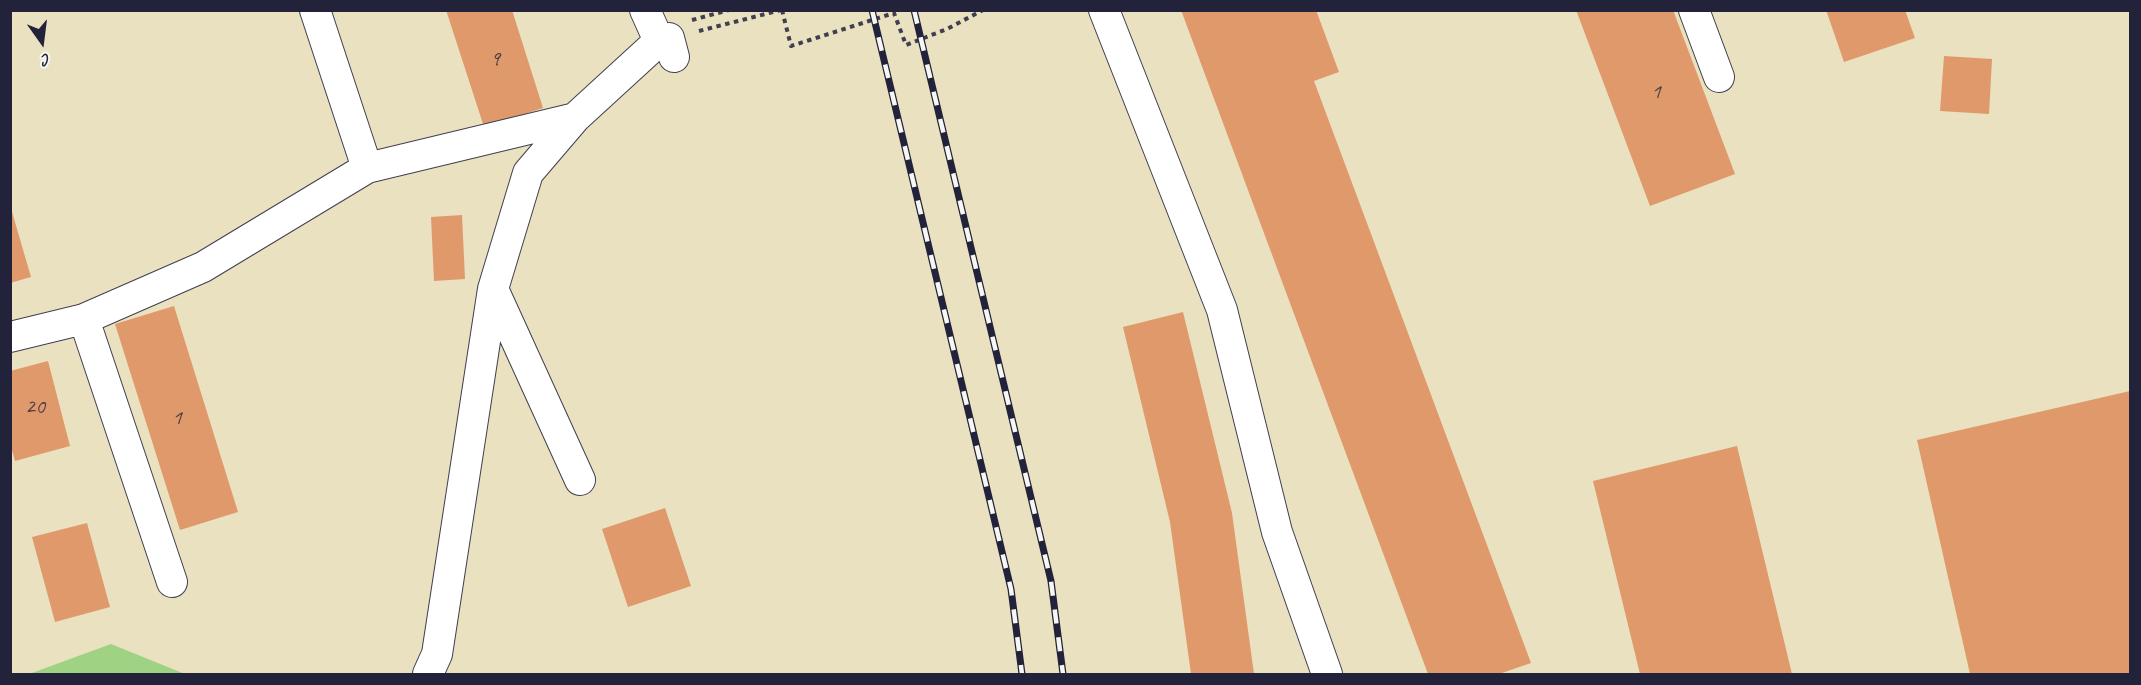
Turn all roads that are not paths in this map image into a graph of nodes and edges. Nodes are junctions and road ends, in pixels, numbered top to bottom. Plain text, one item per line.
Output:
1 (315, 10) edge
2 (645, 10) edge
3 (1104, 10) edge
4 (1694, 10) edge
5 (1719, 77) dead end
6 (575, 118) junction
7 (366, 168) junction
8 (493, 289) junction
9 (84, 319) junction
10 (10, 338) edge
11 (580, 480) dead end
12 (172, 582) dead end
13 (428, 675) edge
14 (1327, 675) edge

1 - 7 street
2 - 6 street
3 - 14 street
4 - 5 street
6 - 7 street
6 - 8 street
7 - 9 street
8 - 11 street
8 - 13 street
9 - 10 street
9 - 12 street

